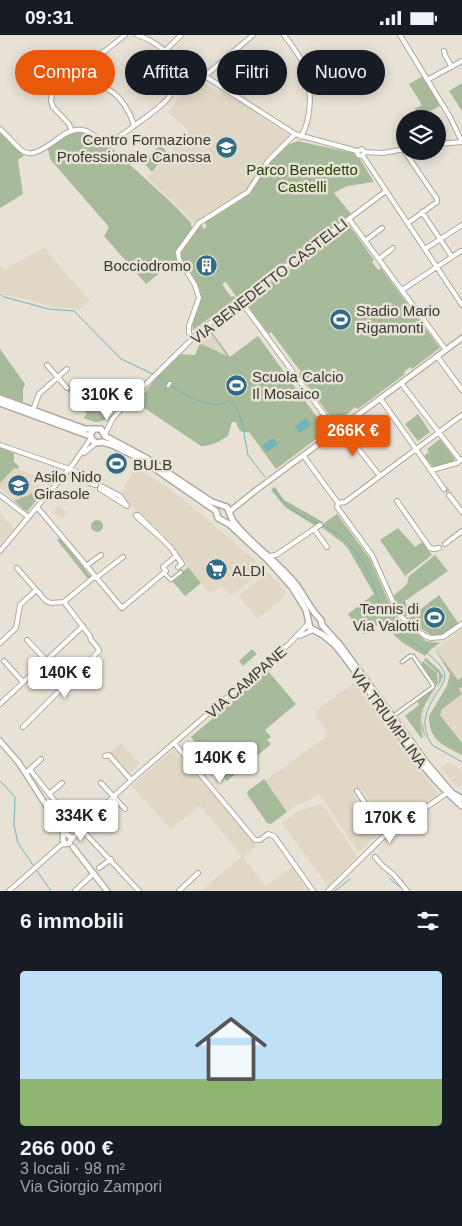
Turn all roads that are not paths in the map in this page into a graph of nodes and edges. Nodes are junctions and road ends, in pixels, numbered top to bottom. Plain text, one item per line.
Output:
1 (125, 35) edge
2 (137, 35) edge
3 (181, 35) edge
4 (253, 35) edge
5 (284, 35) edge
6 (400, 35) edge
7 (164, 50) edge
8 (166, 50) edge
9 (444, 51) dead end
10 (461, 63) edge
11 (452, 67) junction
12 (207, 74) edge
13 (207, 77) edge
14 (428, 80) junction
15 (115, 95) edge
16 (170, 95) edge
17 (132, 117) junction
18 (139, 122) junction
19 (134, 126) junction
20 (0, 129) edge
21 (72, 131) junction
22 (295, 134) junction
23 (301, 137) junction
24 (462, 142) edge
25 (446, 143) edge
26 (396, 151) edge
27 (364, 154) junction
28 (411, 160) edge
29 (386, 191) junction
30 (422, 212) junction
31 (349, 219) junction
32 (408, 223) junction
33 (462, 225) edge
34 (382, 228) dead end
35 (440, 239) junction
36 (365, 241) junction
37 (393, 248) dead end
38 (425, 249) junction
39 (461, 251) edge
40 (452, 257) junction
41 (379, 259) junction
42 (437, 267) junction
43 (402, 290) junction
44 (240, 301) junction
45 (462, 305) edge
46 (462, 338) edge
47 (192, 339) junction
48 (446, 349) junction
49 (437, 356) junction
50 (47, 365) dead end
51 (67, 369) dead end
52 (58, 377) junction
53 (401, 383) junction
54 (67, 388) dead end
55 (462, 390) edge
56 (0, 398) edge
57 (380, 398) junction
58 (0, 403) edge
59 (33, 410) junction
60 (462, 415) edge
61 (113, 418) junction
62 (342, 427) junction
63 (96, 429) junction
64 (336, 431) junction
65 (440, 432) junction
66 (105, 435) junction
67 (90, 437) junction
68 (99, 442) junction
69 (0, 445) edge
70 (417, 449) junction
71 (80, 455) junction
72 (303, 455) junction
73 (461, 459) edge
74 (432, 470) junction
75 (70, 471) junction
76 (380, 476) junction
77 (445, 488) tunnel mouth
78 (0, 495) edge
79 (450, 495) tunnel mouth
80 (397, 501) dead end
81 (338, 503) junction
82 (37, 507) junction
83 (226, 510) junction
84 (216, 511) junction
85 (462, 512) edge
86 (28, 517) junction
87 (223, 519) junction
88 (320, 525) dead end
89 (314, 529) junction
90 (462, 531) edge
91 (445, 544) dead end
92 (327, 547) dead end
93 (439, 548) dead end
94 (0, 551) edge
95 (101, 555) dead end
96 (176, 556) junction
97 (269, 556) junction
98 (124, 557) dead end
99 (86, 566) junction
100 (178, 567) dead end
101 (17, 568) dead end
102 (164, 572) junction
103 (181, 572) dead end
104 (95, 578) junction
105 (36, 589) junction
106 (64, 601) junction
107 (317, 617) junction
108 (309, 623) junction
109 (462, 624) edge
110 (322, 625) junction
111 (83, 626) junction
112 (314, 630) junction
113 (296, 638) junction
114 (27, 640) dead end
115 (0, 643) edge
116 (46, 660) junction
117 (4, 661) dead end
118 (402, 662) dead end
119 (23, 681) junction
120 (0, 704) edge
121 (396, 715) dead end
122 (23, 727) dead end
123 (0, 741) edge
124 (174, 743) junction
125 (105, 756) dead end
126 (41, 759) dead end
127 (27, 772) junction
128 (131, 780) junction
129 (62, 783) dead end
130 (100, 783) dead end
131 (357, 791) dead end
132 (447, 793) junction
133 (49, 794) junction
134 (114, 796) junction
135 (462, 799) edge
136 (462, 806) edge
137 (125, 809) dead end
138 (83, 828) junction
139 (386, 835) junction
140 (67, 839) junction
141 (73, 847) joint
142 (372, 854) junction
143 (110, 859) junction
144 (99, 868) dead end
145 (94, 873) junction
146 (198, 873) dead end
147 (14, 886) junction
148 (135, 887) junction
149 (9, 891) edge
150 (17, 891) edge
151 (75, 891) edge
152 (107, 891) edge
153 (130, 891) edge
154 (139, 891) edge
155 (179, 891) edge
156 (313, 891) edge
157 (328, 891) edge
158 (408, 891) edge

1 - 21 street
2 - 7 street
3 - 8 street
4 - 12 street
5 - 23 street
6 - 14 street
9 - 11 street
10 - 11 street
11 - 14 street
13 - 22 street
14 - 24 street
15 - 17 street
16 - 18 street
17 - 18 street
17 - 19 street
18 - 19 street
19 - 21 street
20 - 21 street
22 - 23 street
22 - 47 street
23 - 27 street
24 - 25 street
26 - 27 street
27 - 29 street
28 - 30 street
29 - 31 street, VIA BENEDETTO CASTELLI
29 - 32 street
30 - 32 street
30 - 35 street
31 - 36 street
31 - 44 street, VIA BENEDETTO CASTELLI
32 - 38 street
33 - 35 street
34 - 36 street
35 - 38 street
35 - 40 street
36 - 41 street
37 - 41 street
38 - 42 street
39 - 40 street
40 - 42 street
41 - 43 street
42 - 43 street
42 - 45 street
43 - 48 street
44 - 47 street, VIA BENEDETTO CASTELLI
44 - 64 street
46 - 48 street
47 - 61 street, VIA BENEDETTO CASTELLI
48 - 49 street
49 - 53 street
49 - 55 street
50 - 52 street
51 - 52 street
52 - 54 street
52 - 59 street
53 - 57 street
53 - 65 street
56 - 59 main road, VIA TRIUMPLINA
57 - 62 street
57 - 70 street
58 - 67 main road, VIA TRIUMPLINA
59 - 63 main road, VIA TRIUMPLINA
60 - 65 street
61 - 63 street, VIA BENEDETTO CASTELLI
61 - 66 street, VIA BENEDETTO CASTELLI
62 - 64 street
62 - 76 street
63 - 66 main road, VIA TRIUMPLINA
63 - 67 main road
64 - 72 street
65 - 70 street
65 - 73 street
66 - 68 main road
66 - 83 main road, VIA TRIUMPLINA
67 - 68 main road, VIA TRIUMPLINA
67 - 71 street
68 - 71 street
68 - 84 main road, VIA TRIUMPLINA
69 - 75 street
70 - 74 street
70 - 76 street
71 - 75 street
72 - 81 street
72 - 83 street
73 - 74 street
74 - 77 street
75 - 82 street
75 - 96 street
76 - 81 street
78 - 86 street
79 - 85 street
80 - 93 street
81 - 109 street
82 - 86 street
82 - 99 street
83 - 84 main road
83 - 87 main road
83 - 97 main road, VIA TRIUMPLINA
84 - 87 main road, VIA TRIUMPLINA
86 - 94 street
87 - 108 main road, VIA TRIUMPLINA
88 - 89 street
89 - 92 street
89 - 97 street
90 - 91 street
95 - 99 street
96 - 100 street
96 - 102 street
97 - 107 main road, VIA TRIUMPLINA
98 - 104 street
99 - 104 street
101 - 105 street
102 - 103 street
102 - 104 street
104 - 106 street
105 - 106 street
105 - 115 street
106 - 111 street
107 - 108 main road
107 - 110 main road, VIA TRIUMPLINA
108 - 112 main road, VIA TRIUMPLINA
108 - 113 street, VIA CAMPANE
110 - 112 main road
110 - 135 main road, VIA TRIUMPLINA
111 - 116 street
111 - 122 street
112 - 113 street, VIA CAMPANE
112 - 132 main road, VIA TRIUMPLINA
113 - 124 street, VIA CAMPANE
114 - 116 street
116 - 119 street
117 - 119 street
118 - 121 street
119 - 120 street
123 - 127 street
124 - 128 street, VIA CAMPANE
124 - 156 street
125 - 128 street
126 - 127 street
127 - 133 street
127 - 140 street
128 - 134 street, VIA CAMPANE
129 - 133 street
130 - 134 street
131 - 139 street
132 - 136 main road, VIA TRIUMPLINA
132 - 139 street
133 - 138 street
134 - 137 street
134 - 138 street, VIA CAMPANE
138 - 140 street, VIA CAMPANE
138 - 143 street
139 - 142 street
140 - 141 street
140 - 147 street, VIA CAMPANE
141 - 145 street
142 - 157 street
142 - 158 street
143 - 144 street
143 - 148 street
145 - 151 street
145 - 152 street
146 - 155 street
147 - 149 street, VIA CAMPANE
147 - 150 street
148 - 153 street
148 - 154 street

